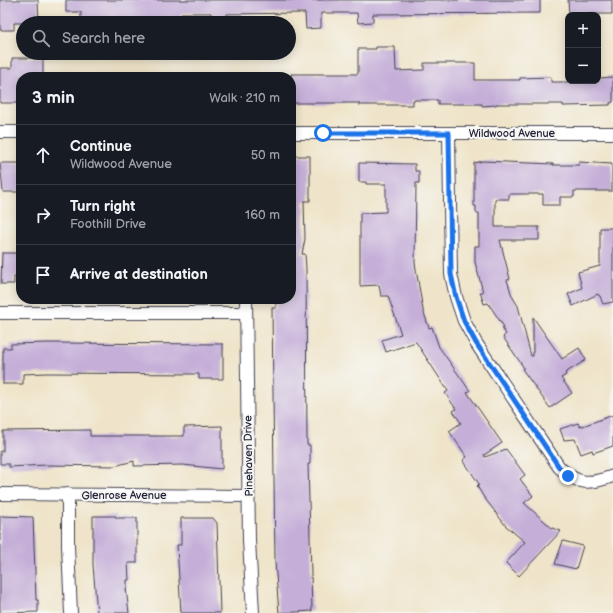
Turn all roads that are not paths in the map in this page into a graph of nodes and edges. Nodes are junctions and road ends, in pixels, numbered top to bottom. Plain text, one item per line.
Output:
1 (0, 132) edge
2 (16, 132) edge
3 (296, 133) edge
4 (449, 133) junction
5 (613, 133) edge
6 (246, 304) edge
7 (0, 313) edge
8 (246, 313) junction
9 (613, 476) edge
10 (0, 494) edge
11 (68, 494) junction
12 (248, 496) junction
13 (71, 613) edge
14 (253, 613) edge

1 - 2 street
3 - 4 street, Wildwood Avenue
4 - 5 street, Wildwood Avenue
4 - 9 street
6 - 8 street, Pinehaven Drive
7 - 8 street
8 - 12 street, Pinehaven Drive
10 - 11 street, Glenrose Avenue
11 - 12 street, Glenrose Avenue
11 - 13 street
12 - 14 street, Pinehaven Drive

